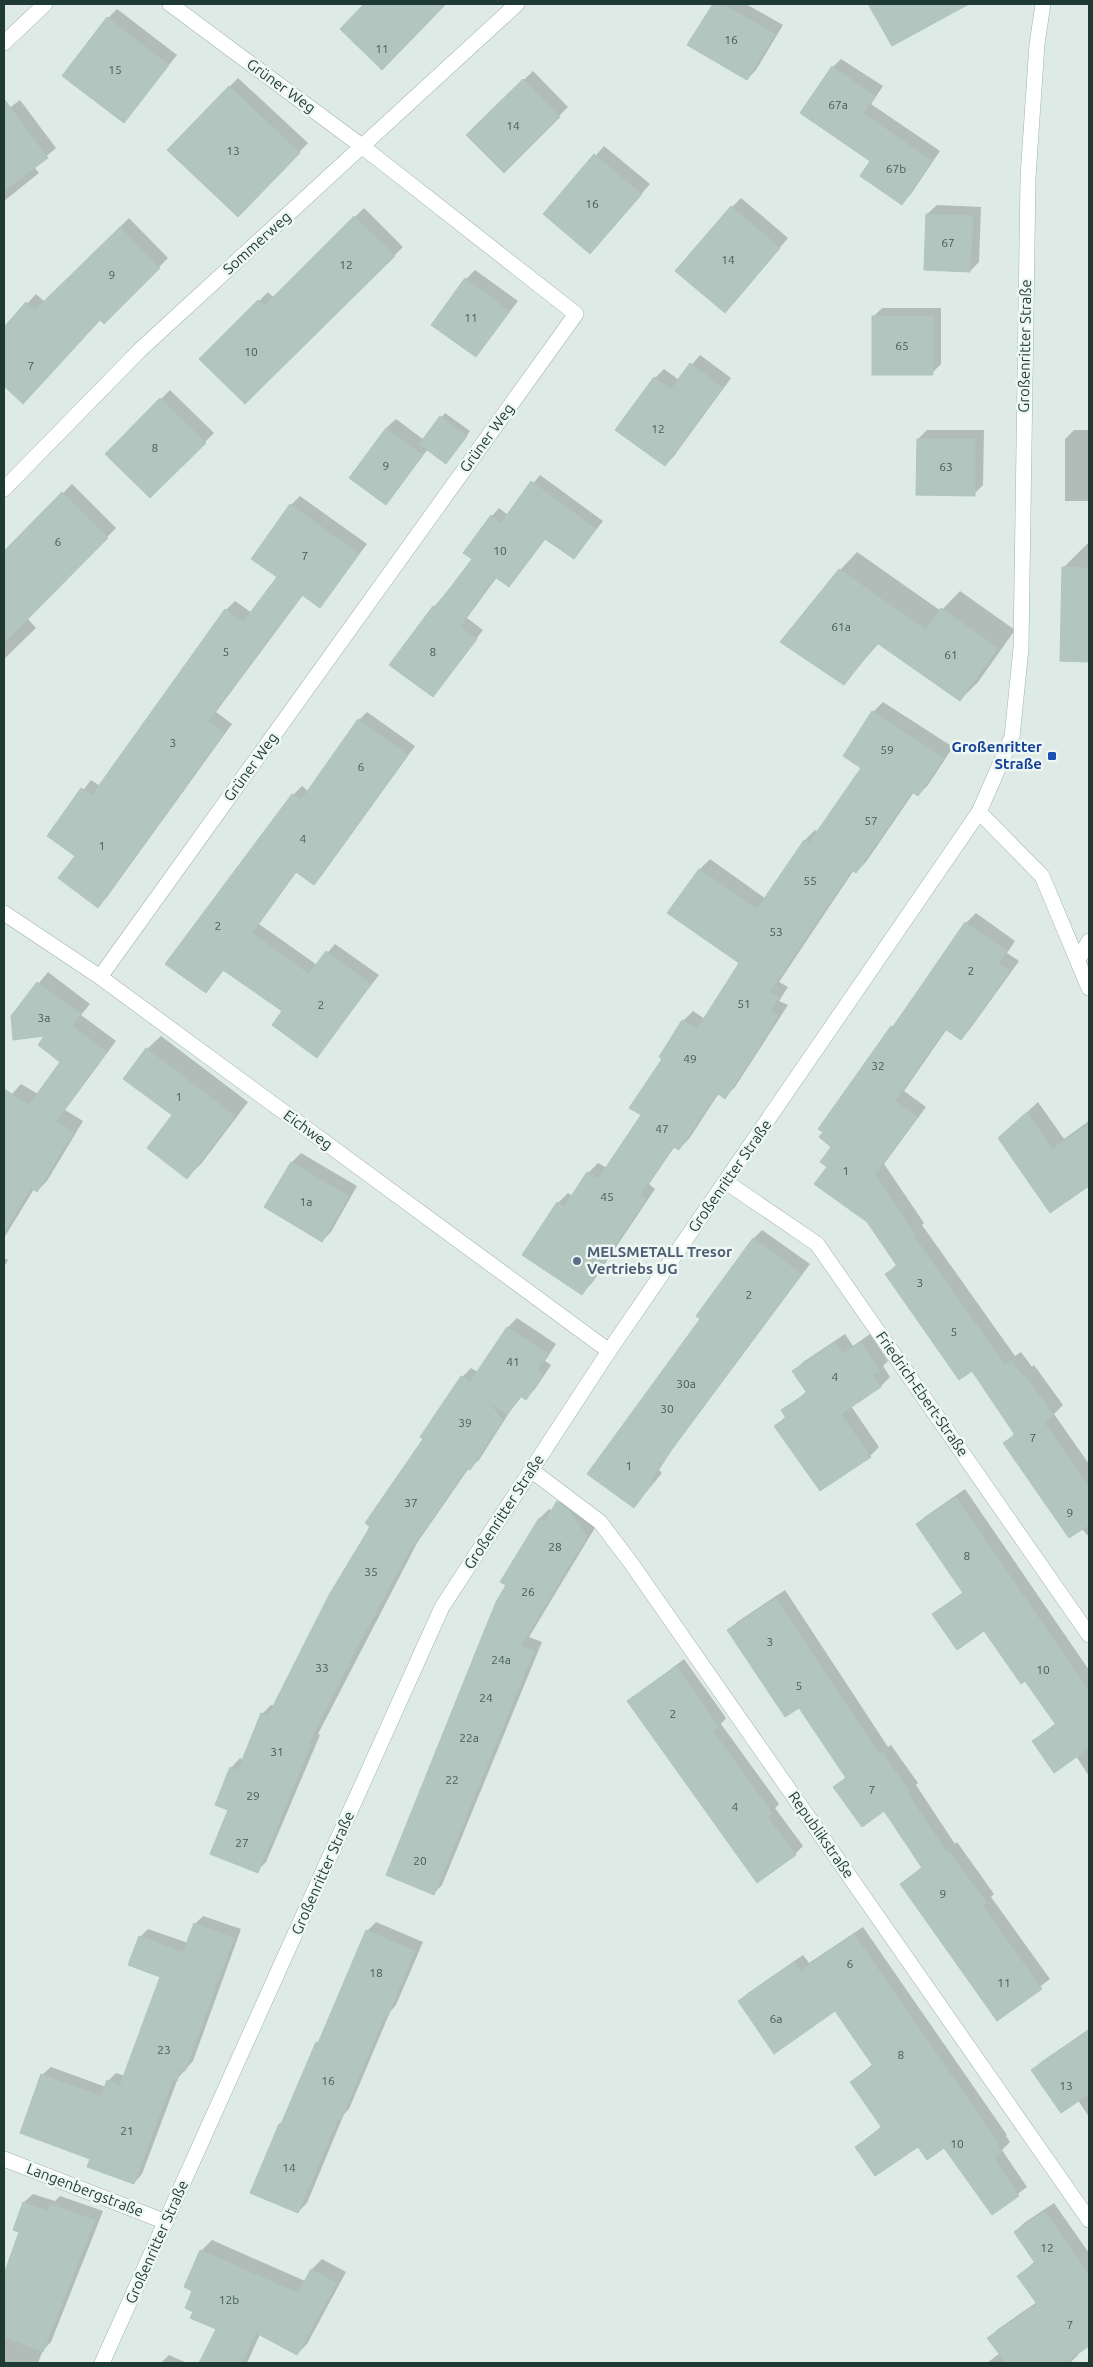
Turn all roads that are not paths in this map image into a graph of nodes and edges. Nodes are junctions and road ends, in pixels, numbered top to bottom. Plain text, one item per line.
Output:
1 (45, 4) edge
2 (170, 4) edge
3 (517, 4) edge
4 (1043, 4) edge
5 (4, 43) edge
6 (363, 147) junction
7 (4, 489) edge
8 (979, 812) junction
9 (5, 917) edge
10 (1089, 941) edge
11 (1078, 960) junction
12 (100, 977) junction
13 (1089, 988) edge
14 (726, 1182) junction
15 (609, 1351) junction
16 (531, 1470) junction
17 (1089, 1635) edge
18 (4, 2159) edge
19 (1089, 2220) edge
20 (166, 2222) junction
21 (102, 2363) edge

1 - 5 street
2 - 6 street, Grüner Weg
3 - 6 street, Sommerweg
4 - 8 street, Großenritter Straße
6 - 7 street, Sommerweg
6 - 12 street, Grüner Weg
8 - 11 street
8 - 14 street, Großenritter Straße
9 - 12 street, Eichweg
10 - 11 street
11 - 13 street
12 - 15 street, Eichweg
14 - 15 street, Großenritter Straße
14 - 17 street, Friedrich-Ebert-Straße
15 - 16 street, Großenritter Straße
16 - 19 street, Republikstraße
16 - 20 street, Großenritter Straße
18 - 20 street, Langenbergstraße
20 - 21 street, Großenritter Straße

